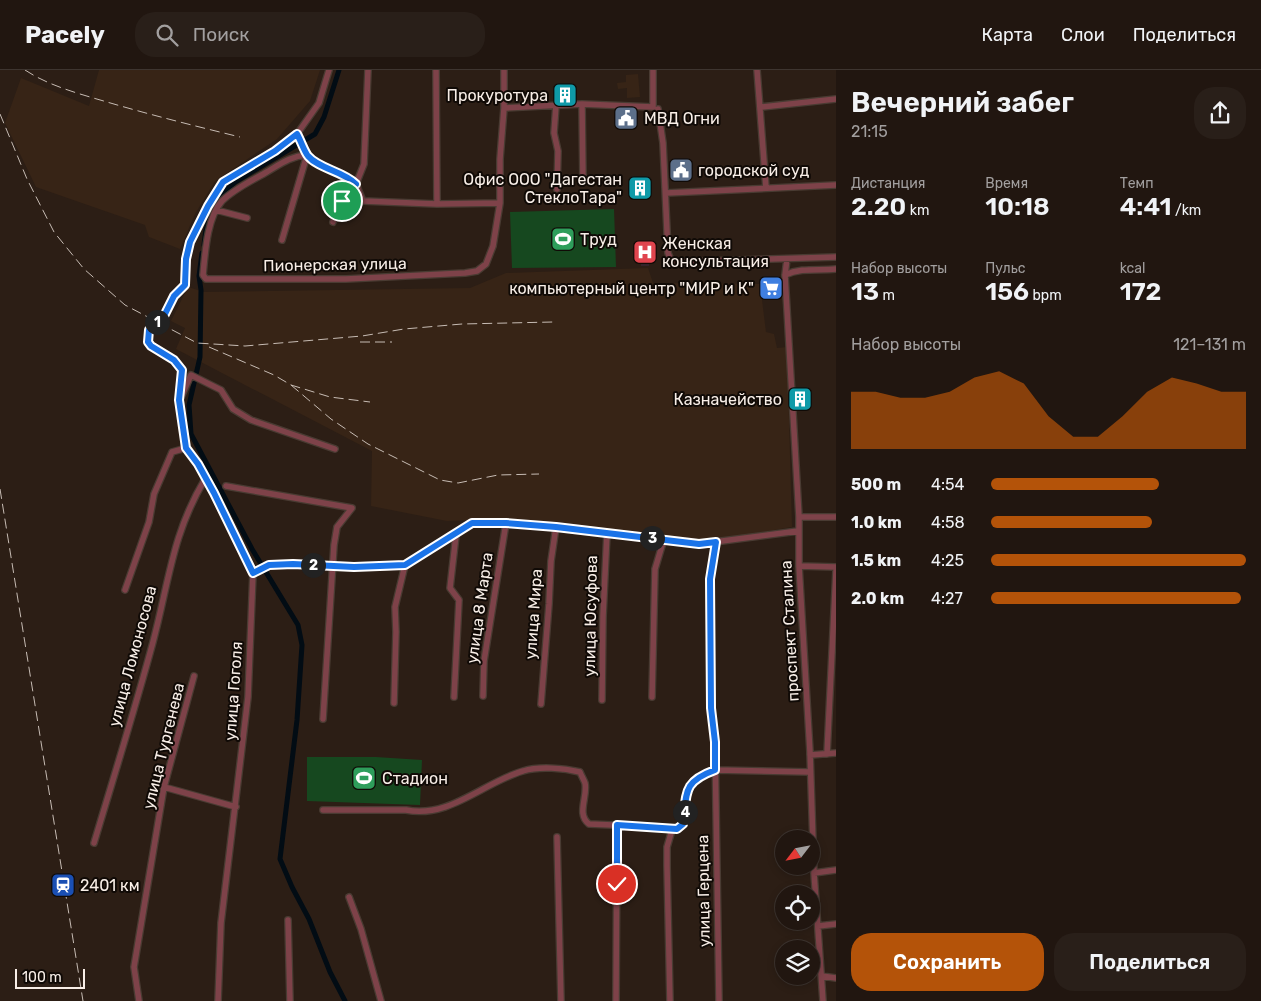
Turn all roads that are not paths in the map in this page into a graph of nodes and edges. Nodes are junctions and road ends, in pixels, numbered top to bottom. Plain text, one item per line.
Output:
1 (329, 70) edge
2 (368, 70) edge
3 (436, 70) edge
4 (504, 70) edge
5 (654, 70) edge
6 (757, 70) edge
7 (836, 99) edge
8 (582, 104) junction
9 (556, 105) junction
10 (760, 107) junction
11 (504, 108) junction
12 (656, 108) junction
13 (299, 137) junction
14 (307, 155) junction
15 (583, 182) dead end
16 (356, 184) junction
17 (836, 185) edge
18 (766, 188) junction
19 (558, 189) dead end
20 (666, 193) junction
21 (500, 203) junction
22 (437, 204) junction
23 (216, 210) junction
24 (247, 218) dead end
25 (333, 222) dead end
26 (282, 240) dead end
27 (836, 257) edge
28 (787, 259) junction
29 (836, 269) edge
30 (786, 275) junction
31 (179, 400) junction
32 (186, 448) junction
33 (335, 449) dead end
34 (205, 480) junction
35 (226, 486) dead end
36 (799, 517) junction
37 (836, 517) edge
38 (506, 523) junction
39 (556, 527) junction
40 (459, 531) junction
41 (798, 531) junction
42 (607, 533) junction
43 (664, 539) junction
44 (716, 542) junction
45 (405, 565) junction
46 (332, 566) junction
47 (799, 566) junction
48 (836, 567) edge
49 (836, 571) edge
50 (255, 572) junction
51 (125, 590) dead end
52 (194, 676) dead end
53 (484, 696) dead end
54 (454, 697) dead end
55 (652, 697) dead end
56 (602, 700) dead end
57 (394, 703) dead end
58 (541, 704) dead end
59 (323, 719) dead end
60 (810, 752) junction
61 (836, 753) edge
62 (827, 754) junction
63 (715, 770) junction
64 (810, 772) junction
65 (164, 787) junction
66 (236, 807) junction
67 (323, 810) dead end
68 (617, 825) junction
69 (672, 830) junction
70 (812, 830) edge
71 (557, 838) dead end
72 (94, 843) dead end
73 (836, 870) edge
74 (820, 872) edge
75 (349, 897) dead end
76 (288, 920) dead end
77 (836, 924) edge
78 (820, 926) edge
79 (818, 930) edge
80 (822, 976) junction
81 (836, 978) edge
82 (139, 1001) edge
83 (218, 1001) edge
84 (290, 1001) edge
85 (381, 1001) edge
86 (561, 1001) edge
87 (616, 1001) edge
88 (670, 1001) edge
89 (719, 1001) edge
90 (823, 1001) edge

1 - 13 street
2 - 16 street
3 - 22 street
4 - 11 street
5 - 12 street
6 - 10 street
7 - 10 street
8 - 9 street
8 - 12 street
8 - 15 street
9 - 11 street
9 - 19 street
10 - 18 street
11 - 21 street
12 - 20 street
13 - 14 street
13 - 31 street, улица Гоголя
14 - 16 street
14 - 23 street
14 - 26 street
16 - 22 street
16 - 25 street
17 - 18 street
18 - 20 street
20 - 28 street
21 - 22 street
21 - 23 street, Пионерская улица
23 - 24 street
27 - 28 street
28 - 30 street, проспект Сталина
29 - 30 street
30 - 36 street, проспект Сталина
31 - 32 street, улица Гоголя
31 - 33 street
32 - 34 street, улица Гоголя
32 - 51 street
34 - 50 street, улица Гоголя
34 - 72 street, улица Ломоносова
35 - 46 street
36 - 37 street
36 - 41 street, проспект Сталина
38 - 39 street
38 - 40 street
38 - 53 street, улица 8 Марта
39 - 42 street
39 - 58 street, улица Мира
40 - 45 street
40 - 54 street
41 - 44 street
41 - 47 street, проспект Сталина
42 - 43 street
42 - 56 street, улица Юсуфова
43 - 44 street
43 - 55 street
44 - 63 street, улица Герцена
45 - 46 street
45 - 57 street
46 - 50 street
46 - 59 street
47 - 48 street
47 - 60 street, проспект Сталина
49 - 62 street
50 - 66 street, улица Гоголя
52 - 65 street, улица Тургенева
60 - 62 street
60 - 64 street, проспект Сталина
61 - 62 street
63 - 64 street
63 - 69 street
63 - 89 street, улица Герцена
64 - 70 street, проспект Сталина
65 - 66 street
65 - 82 street, улица Тургенева
66 - 83 street, улица Гоголя
67 - 68 street
68 - 69 street
68 - 87 street
69 - 88 street
71 - 86 street
73 - 74 street
75 - 85 street
76 - 84 street
77 - 78 street
79 - 80 street, проспект Сталина
80 - 81 street
80 - 90 street, проспект Сталина

